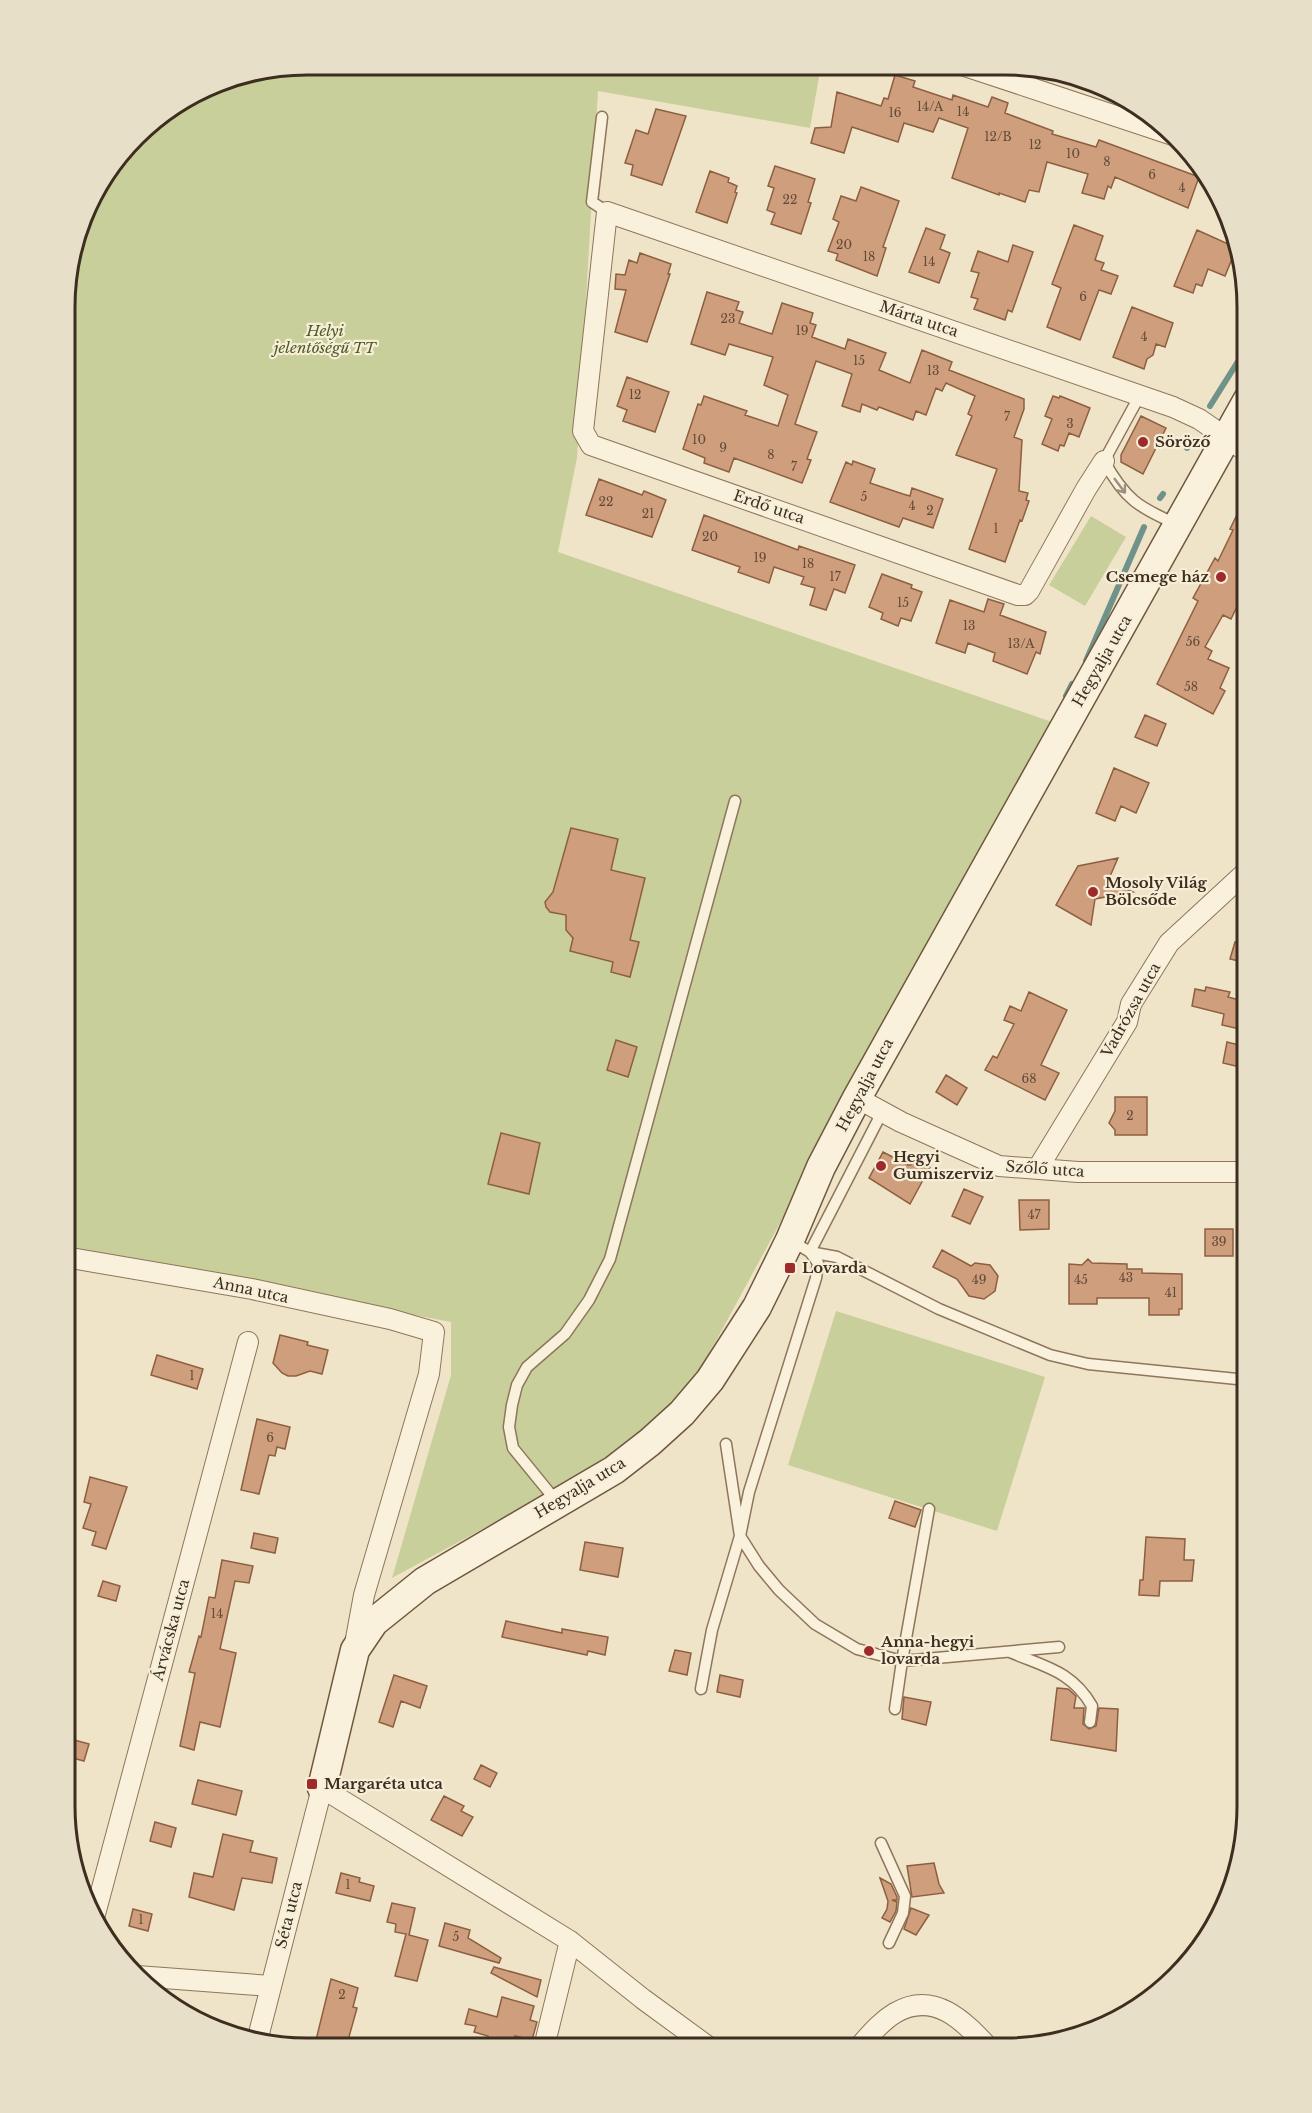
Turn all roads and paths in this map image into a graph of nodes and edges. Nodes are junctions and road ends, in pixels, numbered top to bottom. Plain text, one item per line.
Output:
1 (992, 75) edge
2 (602, 117) dead end
3 (1152, 128) edge
4 (607, 212) junction
5 (1140, 395) junction
6 (1236, 445) edge
7 (1104, 461) junction
8 (1179, 525) junction
9 (735, 801) dead end
10 (1237, 880) edge
11 (868, 1104) junction
12 (1038, 1168) junction
13 (1237, 1172) edge
14 (800, 1246) junction
15 (75, 1259) edge
16 (248, 1342) dead end
17 (1237, 1379) edge
18 (726, 1444) dead end
19 (557, 1502) junction
20 (929, 1509) dead end
21 (740, 1536) junction
22 (1059, 1647) dead end
23 (355, 1650) junction
24 (1007, 1651) junction
25 (902, 1661) junction
26 (701, 1689) dead end
27 (895, 1709) dead end
28 (1090, 1722) dead end
29 (322, 1788) junction
30 (881, 1843) dead end
31 (98, 1905) edge
32 (570, 1941) junction
33 (890, 1943) dead end
34 (151, 1977) edge
35 (271, 1986) junction
36 (259, 2033) edge
37 (546, 2038) edge
38 (696, 2038) edge
39 (867, 2038) edge
40 (979, 2038) edge

1 - 3 street
2 - 4 lane
4 - 5 street, Márta utca
4 - 7 street, Erdő utca
5 - 6 street, Márta utca
5 - 7 lane
6 - 8 street, Hegyalja utca
7 -> 8 lane
8 - 11 street, Hegyalja utca
9 - 19 lane
10 - 12 street, Vadrózsa utca
11 - 12 street, Szőlő utca
11 - 14 street, Hegyalja utca
12 - 13 street, Szőlő utca
14 - 17 lane
14 - 19 street, Hegyalja utca
14 - 21 lane
15 - 23 street, Anna utca
16 - 31 street, Árvácska utca
18 - 21 lane
19 - 23 street, Hegyalja utca
20 - 25 lane
21 - 25 lane
21 - 26 lane
22 - 24 lane
23 - 29 street
24 - 25 lane
24 - 28 lane
25 - 27 lane
29 - 32 street
29 - 35 street, Séta utca
30 - 33 lane
32 - 37 street
32 - 38 street
34 - 35 street
35 - 36 street, Séta utca
39 - 40 street

